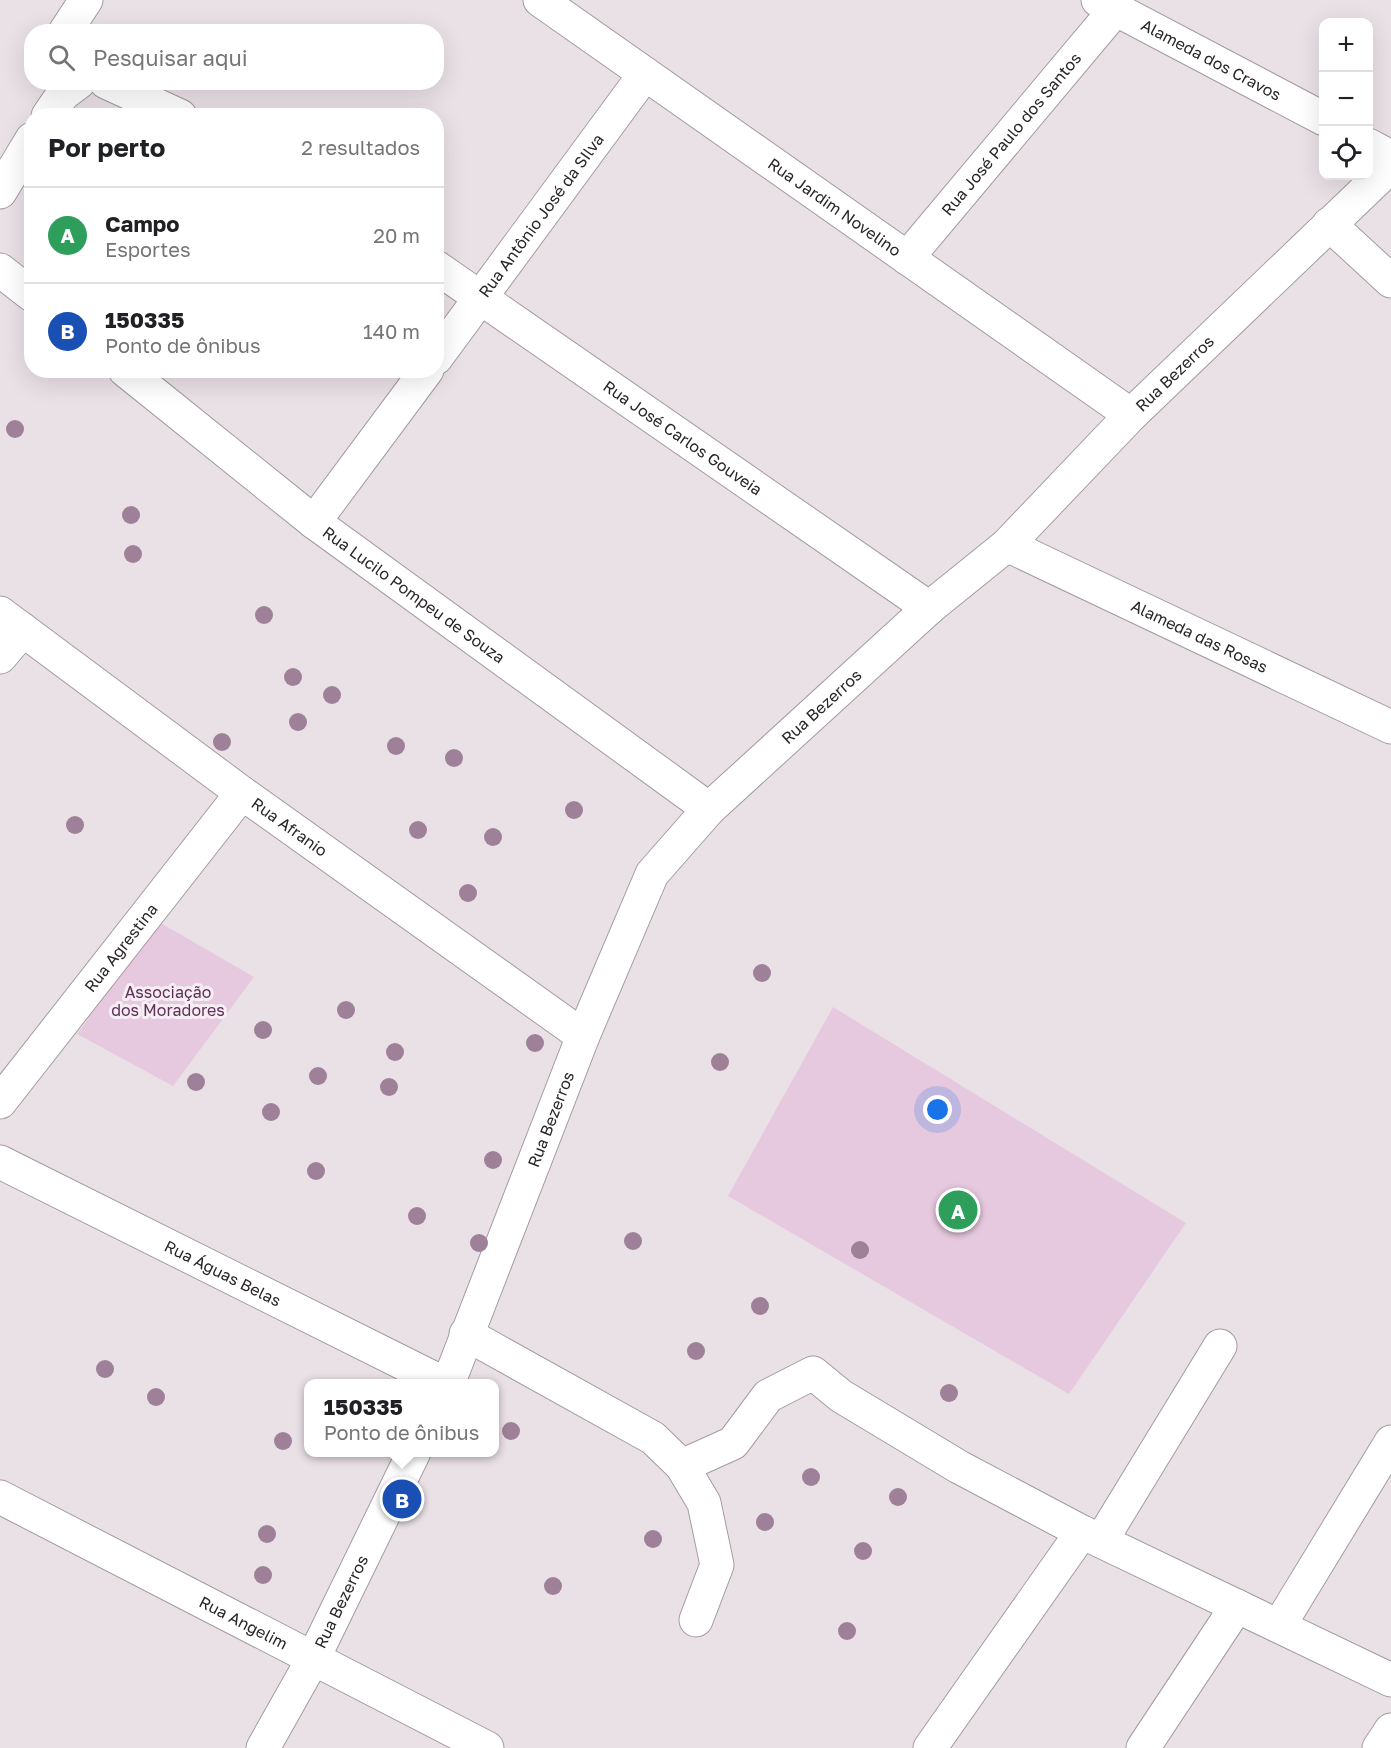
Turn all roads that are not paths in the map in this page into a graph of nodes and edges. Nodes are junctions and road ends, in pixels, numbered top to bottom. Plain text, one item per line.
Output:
1 (86, 0) edge
2 (540, 0) edge
3 (1106, 5) edge
4 (70, 24) edge
5 (645, 75) junction
6 (68, 90) edge
7 (123, 90) edge
8 (50, 108) edge
9 (163, 108) edge
10 (1319, 117) edge
11 (1373, 148) edge
12 (24, 150) edge
13 (1391, 157) edge
14 (1391, 166) edge
15 (0, 192) edge
16 (1329, 224) junction
17 (907, 258) junction
18 (0, 270) edge
19 (444, 273) edge
20 (1391, 281) edge
21 (24, 290) edge
22 (481, 298) junction
23 (444, 347) edge
24 (135, 378) edge
25 (421, 378) edge
26 (1131, 415) junction
27 (314, 522) junction
28 (1007, 545) junction
29 (929, 608) junction
30 (11, 622) edge
31 (0, 657) edge
32 (1391, 727) edge
33 (242, 793) junction
34 (709, 809) junction
35 (583, 1036) junction
36 (0, 1102) edge
37 (0, 1162) edge
38 (466, 1334) junction
39 (1220, 1346) dead end
40 (438, 1379) edge
41 (448, 1379) edge
42 (1391, 1442) edge
43 (412, 1457) edge
44 (682, 1466) junction
45 (0, 1497) edge
46 (1091, 1537) junction
47 (1237, 1606) junction
48 (696, 1620) dead end
49 (1279, 1626) junction
50 (313, 1659) junction
51 (1391, 1680) edge
52 (1391, 1730) edge
53 (263, 1748) edge
54 (487, 1748) edge
55 (930, 1748) edge
56 (1143, 1748) edge
57 (1379, 1748) edge

1 - 4 street
2 - 5 street, Rua Jardim Novelino
3 - 10 street, Alameda dos Cravos
3 - 17 street, Rua José Paulo dos Santos
5 - 17 street, Rua Jardim Novelino
5 - 22 street, Rua Antônio José da SIlva
6 - 8 street
7 - 9 street
11 - 13 street
12 - 15 street
14 - 16 street, Rua Bezerros
16 - 20 street
16 - 26 street, Rua Bezerros
17 - 26 street, Rua Jardim Novelino
18 - 21 street
19 - 22 street, Rua José Carlos Gouveia
22 - 23 street, Rua Antônio José da SIlva
22 - 29 street, Rua José Carlos Gouveia
24 - 27 street, Rua Lucilo Pompeu de Souza
25 - 27 street
26 - 28 street, Rua Bezerros
27 - 34 street, Rua Lucilo Pompeu de Souza
28 - 29 street, Rua Bezerros
28 - 32 street, Alameda das Rosas
29 - 34 street, Rua Bezerros
30 - 31 street
30 - 33 street, Rua Afranio
33 - 35 street, Rua Afranio
33 - 36 street, Rua Agrestina
34 - 35 street, Rua Bezerros
35 - 38 street, Rua Bezerros
37 - 40 street, Rua Águas Belas
38 - 41 street, Rua Bezerros
38 - 44 street
39 - 46 street
42 - 49 street
43 - 50 street, Rua Bezerros
44 - 46 street
44 - 48 street
45 - 50 street, Rua Angelim
46 - 47 street
46 - 55 street
47 - 49 street
47 - 56 street
49 - 51 street
50 - 53 street, Rua Bezerros
50 - 54 street, Rua Angelim
52 - 57 street

